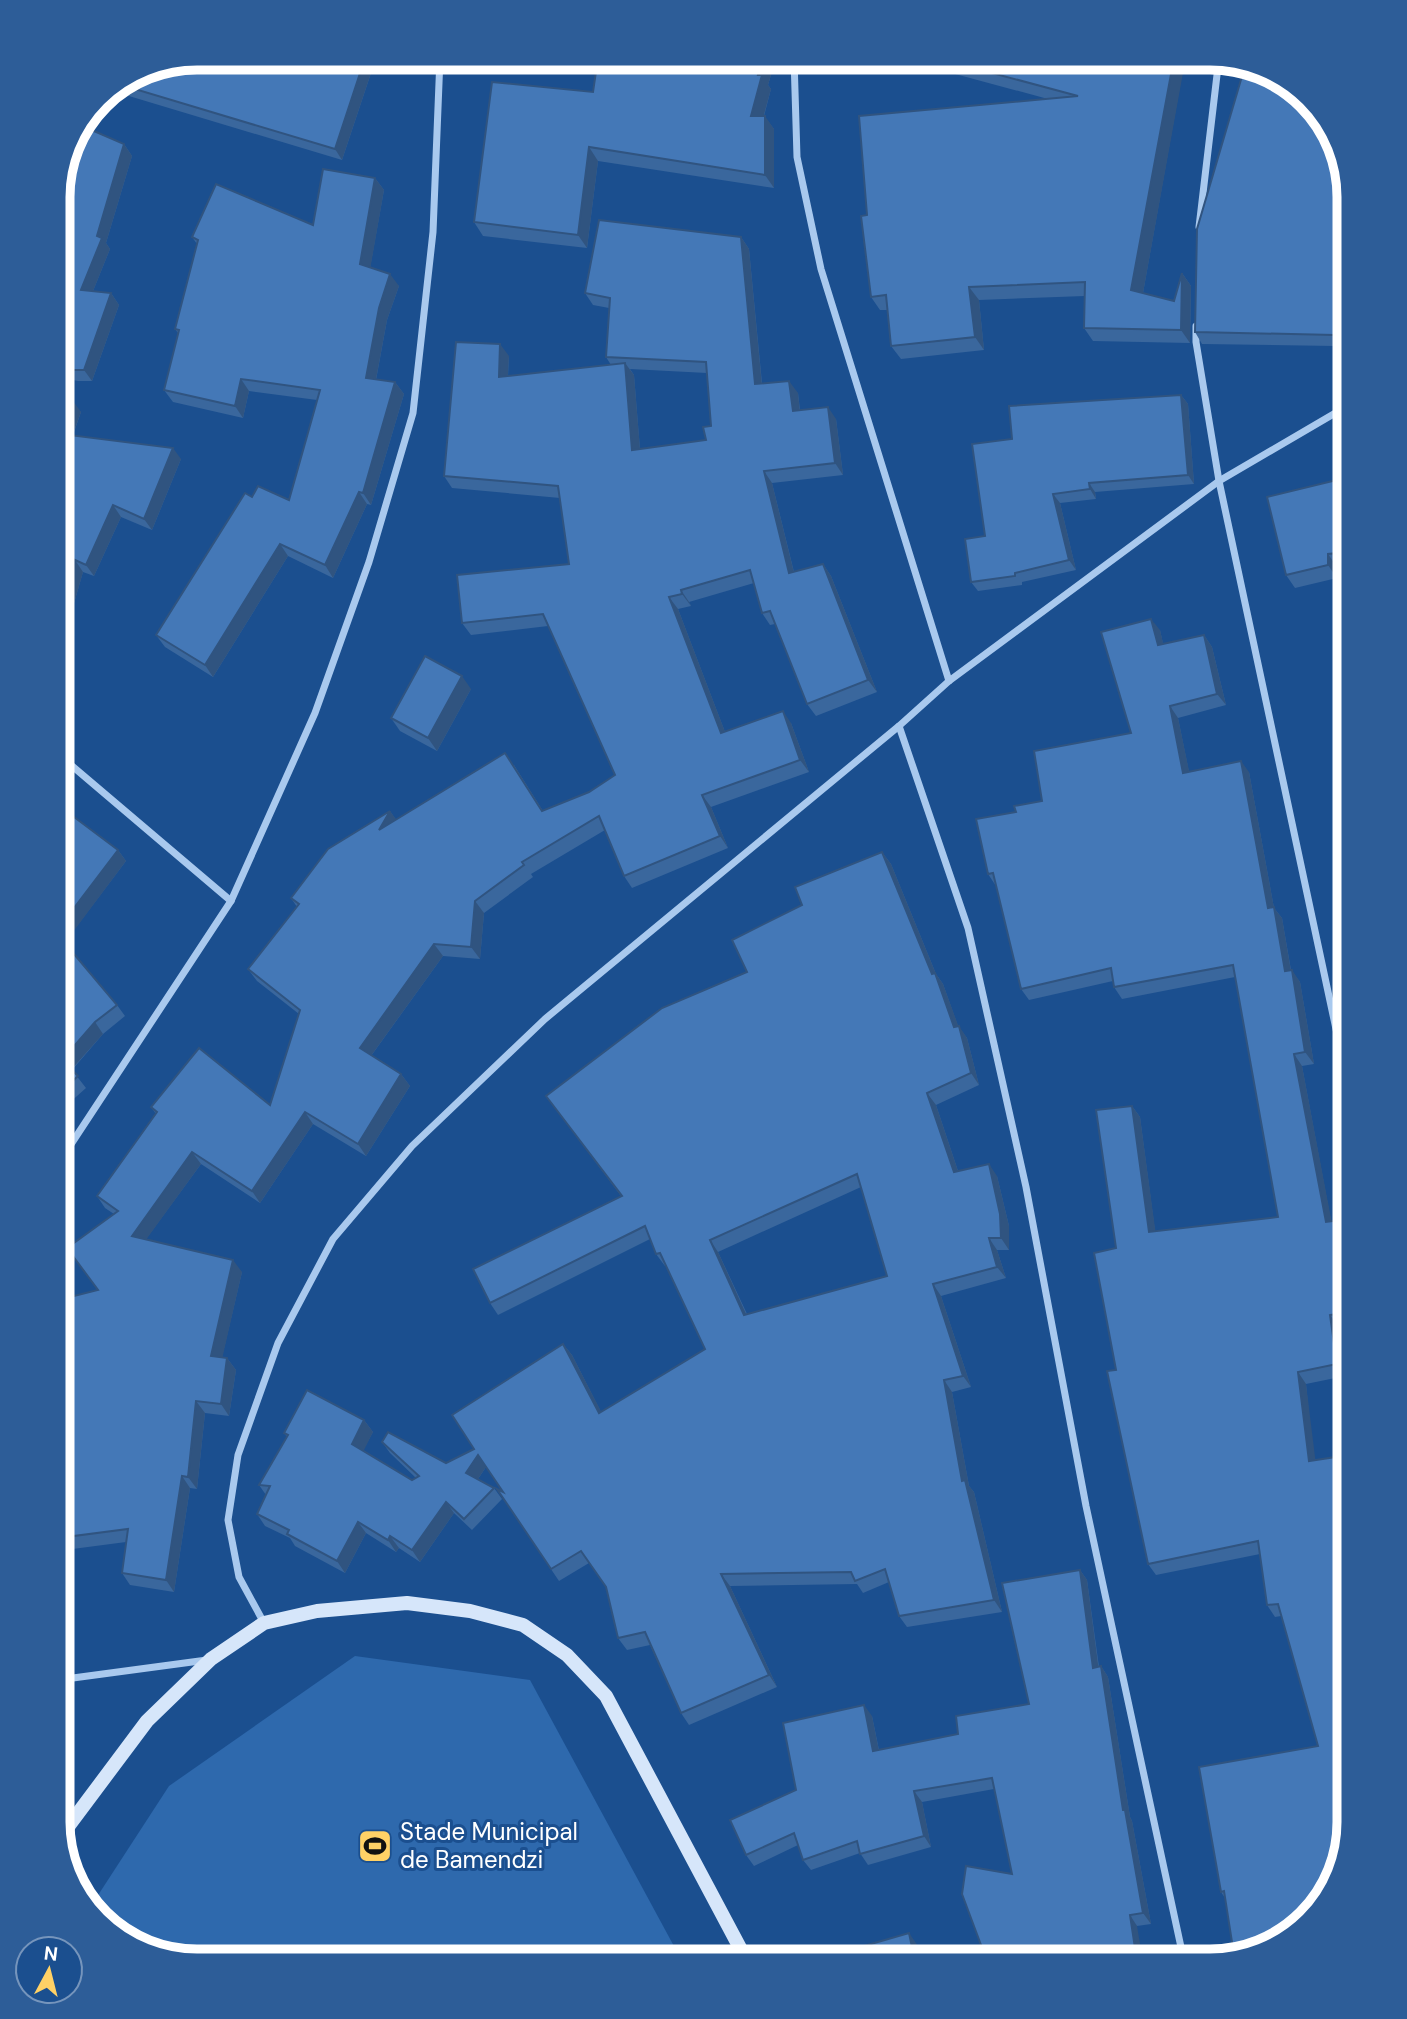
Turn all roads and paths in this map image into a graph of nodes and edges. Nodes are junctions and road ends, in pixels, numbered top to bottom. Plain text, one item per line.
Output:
1 (440, 70) edge
2 (794, 70) edge
3 (1218, 70) edge
4 (1199, 242) edge
5 (1196, 317) edge
6 (1337, 412) edge
7 (1219, 481) junction
8 (949, 681) junction
9 (899, 726) junction
10 (70, 764) edge
11 (231, 901) junction
12 (1337, 1034) edge
13 (70, 1146) edge
14 (264, 1623) junction
15 (211, 1659) junction
16 (70, 1678) edge
17 (70, 1824) edge
18 (741, 1949) edge
19 (1181, 1949) edge

1 - 11 street
2 - 8 street
3 - 4 street
5 - 7 street
6 - 7 street
7 - 8 street
7 - 12 street
8 - 9 street
9 - 14 street
9 - 19 street
10 - 11 street
11 - 13 street
14 - 15 street
14 - 18 street
15 - 16 street
15 - 17 street

